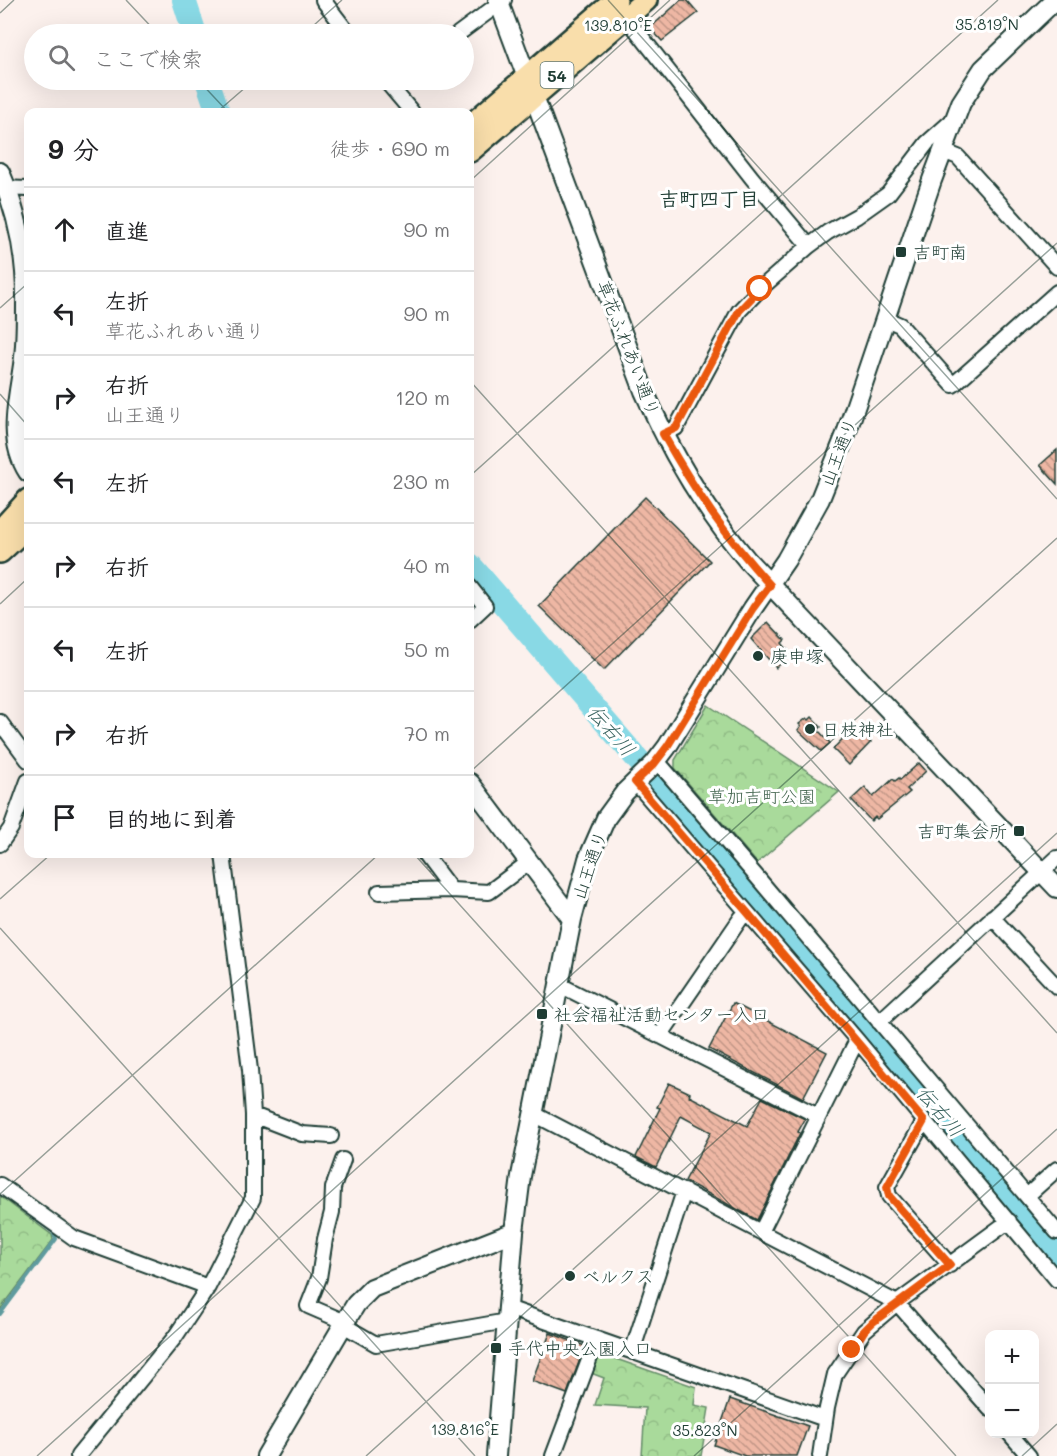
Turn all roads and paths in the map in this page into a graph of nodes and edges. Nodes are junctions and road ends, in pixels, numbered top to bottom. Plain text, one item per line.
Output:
1 (323, 0) edge
2 (646, 0) edge
3 (1055, 0) edge
4 (500, 1) edge
5 (617, 5) edge
6 (342, 24) edge
7 (471, 24) edge
8 (530, 86) junction
9 (397, 90) edge
10 (409, 108) edge
11 (954, 119) junction
12 (474, 123) edge
13 (474, 146) edge
14 (943, 151) junction
15 (2, 183) edge
16 (24, 188) edge
17 (809, 246) junction
18 (24, 267) edge
19 (1057, 267) edge
20 (1057, 292) edge
21 (885, 319) junction
22 (24, 363) edge
23 (663, 434) junction
24 (24, 463) edge
25 (24, 504) edge
26 (24, 530) edge
27 (0, 531) edge
28 (0, 552) edge
29 (770, 585) junction
30 (474, 592) edge
31 (474, 616) edge
32 (0, 722) edge
33 (24, 755) edge
34 (646, 771) junction
35 (474, 788) edge
36 (24, 792) edge
37 (0, 844) edge
38 (224, 858) edge
39 (427, 858) edge
40 (1057, 858) edge
41 (529, 862) junction
42 (1042, 872) junction
43 (1057, 888) edge
44 (451, 890) junction
45 (380, 892) dead end
46 (747, 912) junction
47 (992, 917) junction
48 (572, 919) junction
49 (558, 984) junction
50 (1057, 987) edge
51 (879, 1022) junction
52 (660, 1036) junction
53 (857, 1040) junction
54 (534, 1114) junction
55 (253, 1115) junction
56 (818, 1116) junction
57 (924, 1121) junction
58 (331, 1136) dead end
59 (343, 1160) dead end
60 (1057, 1168) edge
61 (0, 1185) edge
62 (684, 1191) junction
63 (1028, 1195) junction
64 (1009, 1221) junction
65 (514, 1232) junction
66 (761, 1232) junction
67 (1057, 1232) edge
68 (950, 1265) junction
69 (1057, 1280) edge
70 (208, 1287) junction
71 (897, 1303) junction
72 (507, 1315) junction
73 (344, 1323) junction
74 (597, 1340) junction
75 (632, 1352) junction
76 (985, 1403) edge
77 (825, 1419) junction
78 (1013, 1438) edge
79 (78, 1456) edge
80 (267, 1456) edge
81 (496, 1456) edge
82 (553, 1456) edge
83 (820, 1456) edge
84 (1029, 1456) edge

1 - 6 street
2 - 5 main road, 54
3 - 11 street, 山王通り
4 - 7 street
4 - 8 street, 草花ふれあい通り
5 - 8 main road, 54
5 - 17 street
8 - 12 main road, 54
8 - 13 main road, 54
8 - 23 street, 草花ふれあい通り
9 - 10 street
11 - 14 street, 山王通り
11 - 17 street
14 - 19 street
14 - 21 street, 山王通り
15 - 16 street
15 - 18 street
17 - 23 street
20 - 21 street
21 - 29 street, 山王通り
22 - 24 street
23 - 29 street, 草花ふれあい通り
25 - 27 main road
26 - 28 main road
29 - 34 street, 山王通り
29 - 42 street, 草花ふれあい通り
30 - 31 street
32 - 33 street
34 - 46 street
34 - 48 street, 山王通り
34 - 51 street
35 - 41 street
36 - 37 street
38 - 55 street
39 - 44 street
40 - 42 street
41 - 44 street
41 - 48 street
42 - 43 street, 草花ふれあい通り
42 - 47 street
44 - 45 street
46 - 52 street
46 - 53 street
47 - 50 street
47 - 51 street
48 - 49 street, 山王通り
49 - 52 street
49 - 54 street, 山王通り
51 - 63 street
52 - 56 street
53 - 56 street
53 - 57 street
54 - 62 street
54 - 65 street, 山王通り
55 - 58 street
55 - 70 street
56 - 66 street
57 - 64 street
57 - 68 street
59 - 73 street
60 - 63 street
61 - 70 street
62 - 66 street
62 - 75 street
63 - 67 street
64 - 68 street
64 - 69 street
65 - 72 street, 山王通り
65 - 73 street
66 - 71 street
68 - 71 street
70 - 79 street
71 - 76 street
71 - 77 street
72 - 73 street
72 - 74 street
72 - 81 street, 山王通り
73 - 80 street
74 - 75 street
74 - 82 street
75 - 77 street
77 - 83 street
78 - 84 street

